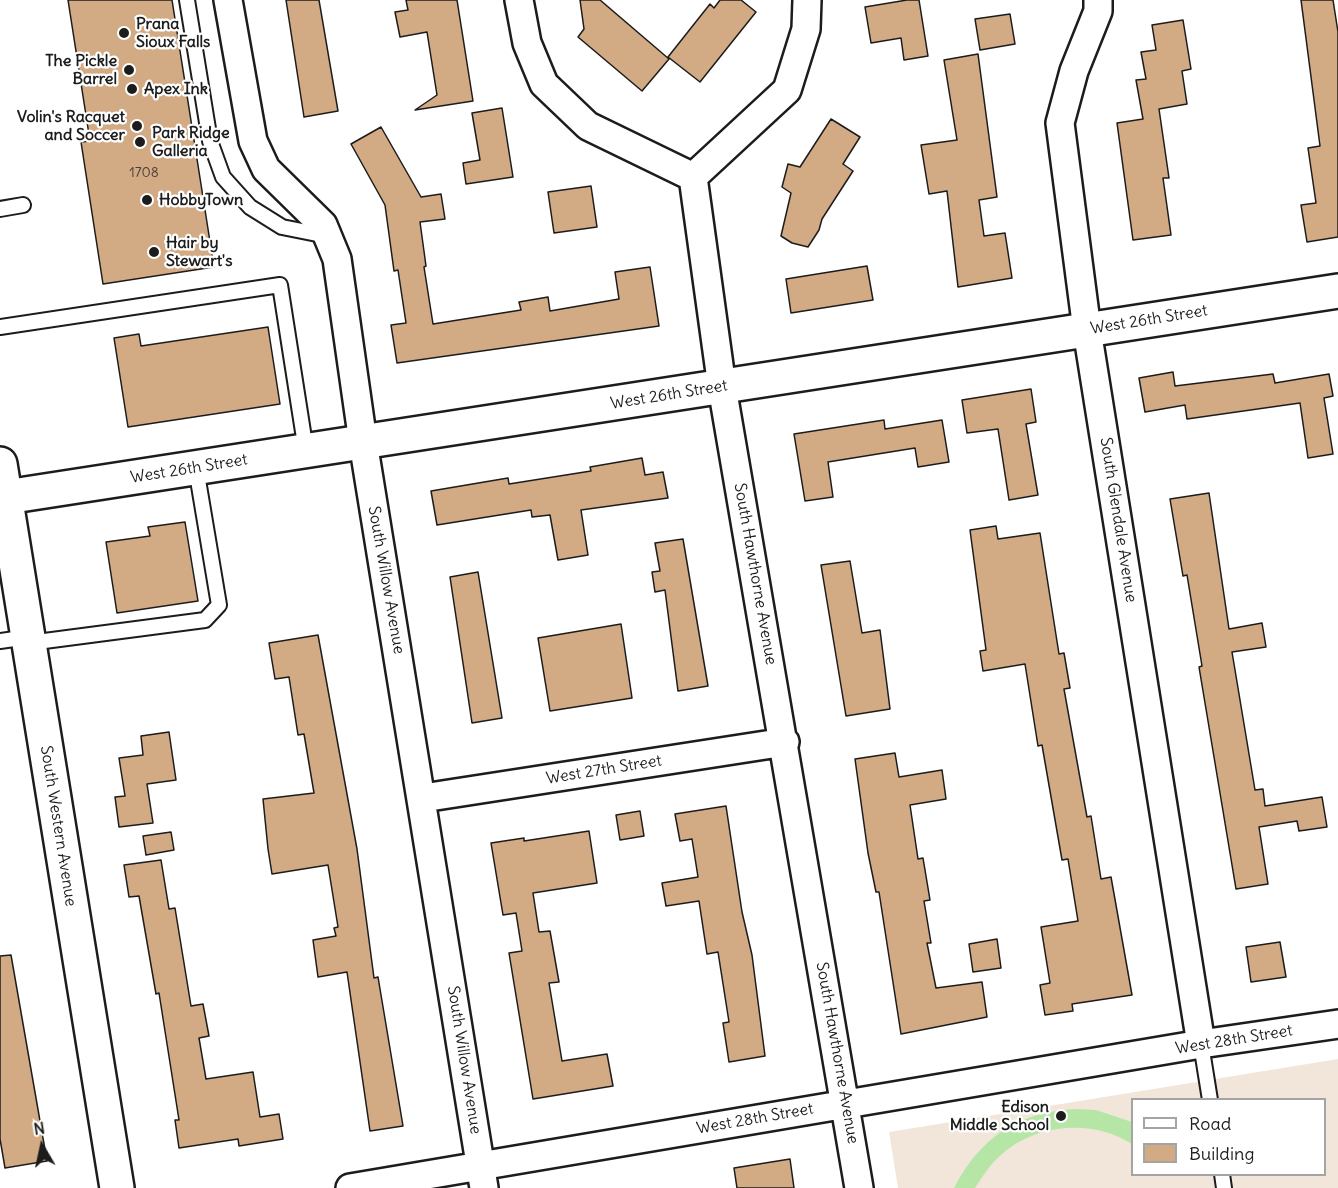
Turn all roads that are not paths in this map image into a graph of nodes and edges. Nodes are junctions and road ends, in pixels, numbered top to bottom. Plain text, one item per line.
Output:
1 (187, 0) edge
2 (228, 0) edge
3 (519, 0) edge
4 (807, 0) edge
5 (1098, 0) edge
6 (693, 177) junction
7 (23, 205) dead end
8 (0, 209) edge
9 (327, 236) junction
10 (1338, 291) edge
11 (0, 327) edge
12 (1088, 330) junction
13 (722, 387) junction
14 (363, 442) junction
15 (306, 451) junction
16 (0, 464) edge
17 (196, 468) junction
18 (3, 498) edge
19 (8, 568) edge
20 (19, 640) edge
21 (785, 742) junction
22 (423, 798) junction
23 (1338, 1024) edge
24 (1202, 1044) junction
25 (1210, 1098) edge
26 (846, 1104) junction
27 (483, 1177) edge
28 (117, 1188) edge
29 (350, 1188) edge
30 (860, 1188) edge

1 - 9 lane
2 - 9 street, South Willow Avenue
3 - 6 street
4 - 6 street
5 - 12 street, South Glendale Avenue
6 - 13 street, South Hawthorne Avenue
7 - 8 lane
9 - 14 street, South Willow Avenue
10 - 12 main road, West 26th Street
11 - 15 lane
12 - 13 main road, West 26th Street
12 - 24 street, South Glendale Avenue
13 - 14 main road, West 26th Street
13 - 21 street, South Hawthorne Avenue
14 - 15 main road, West 26th Street
14 - 22 street, South Willow Avenue
15 - 17 main road, West 26th Street
16 - 18 main road, South Western Avenue
17 - 18 main road, West 26th Street
17 - 20 lane
18 - 19 main road, South Western Avenue
19 - 20 main road, South Western Avenue
20 - 28 main road, South Western Avenue
21 - 22 street, West 27th Street
21 - 26 street, South Hawthorne Avenue
22 - 27 street, South Willow Avenue
23 - 24 street, West 28th Street
24 - 25 lane
24 - 26 street, West 28th Street
26 - 27 street, West 28th Street
26 - 30 street, South Hawthorne Avenue
27 - 29 street, West 28th Street

